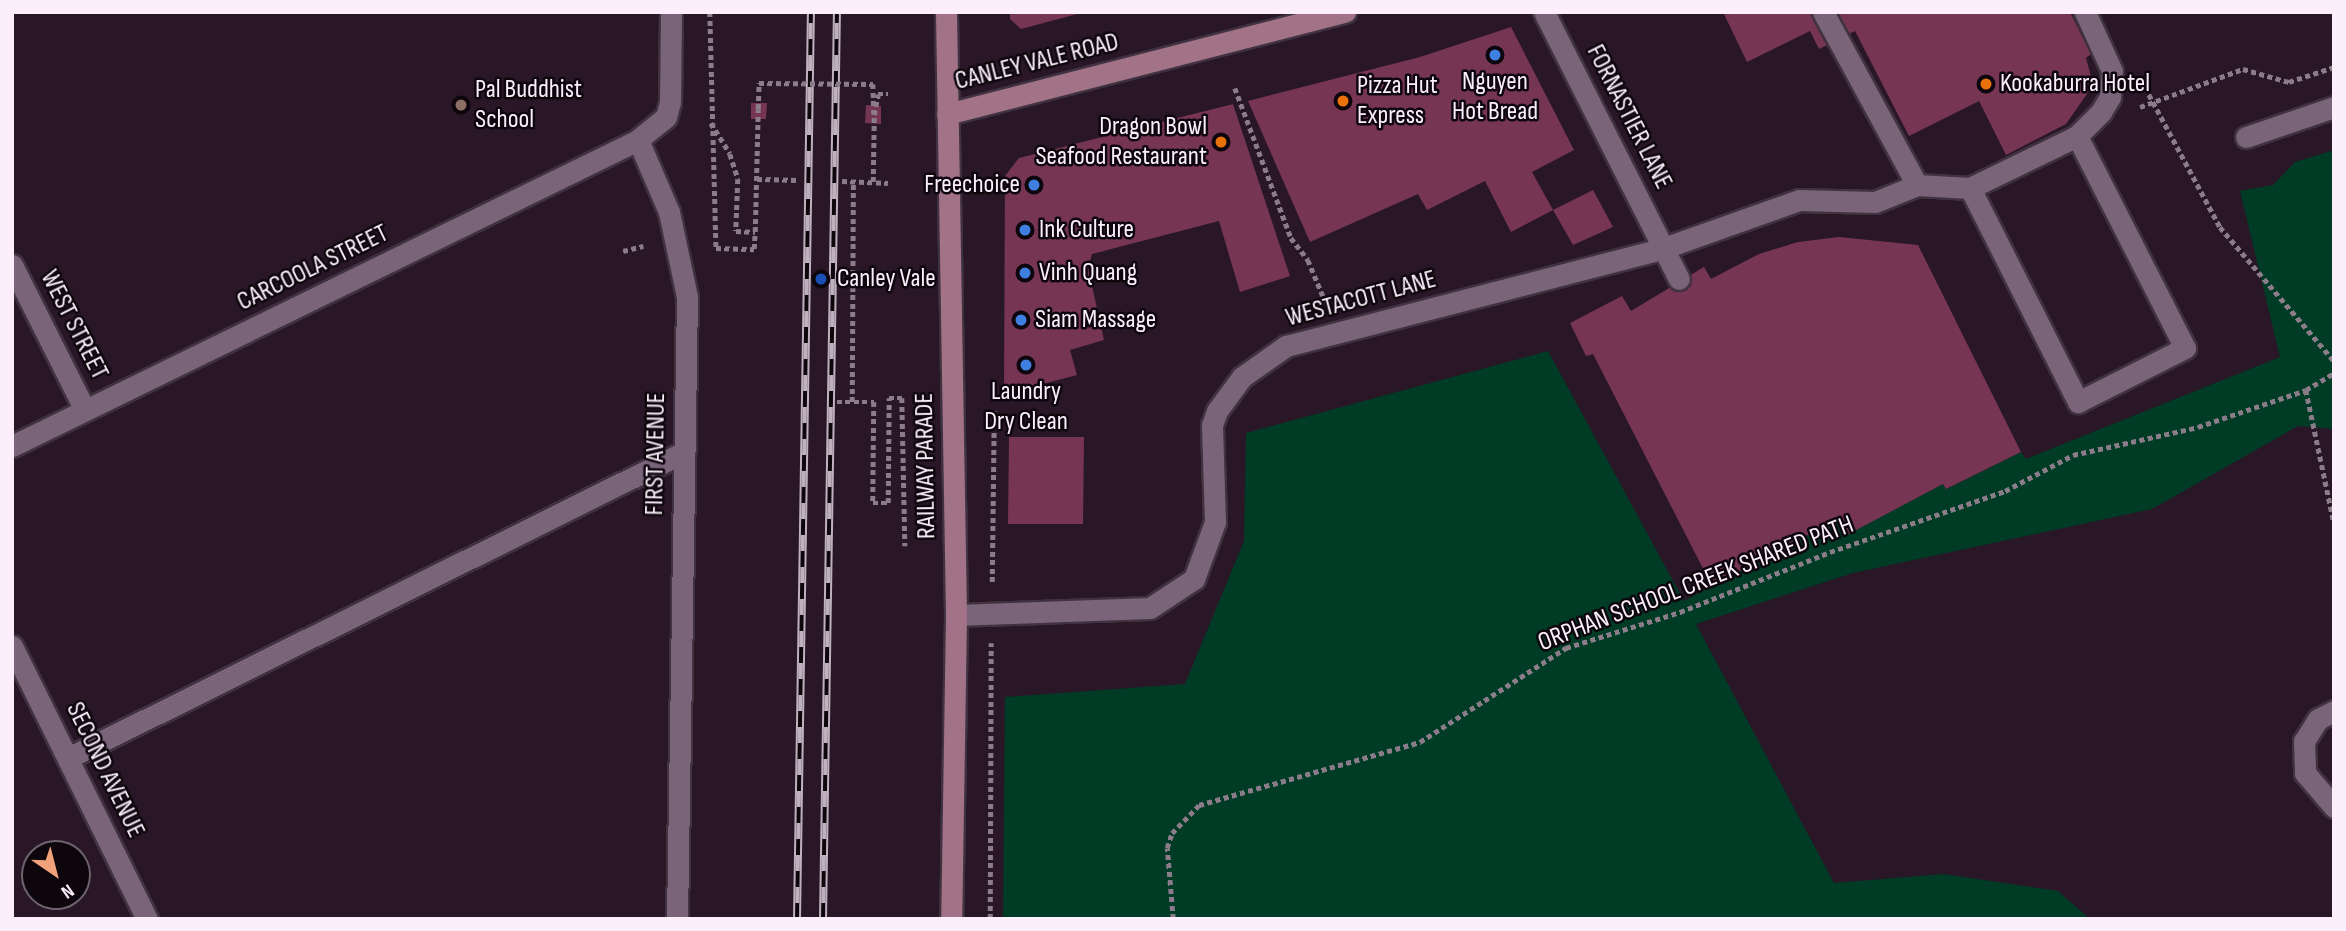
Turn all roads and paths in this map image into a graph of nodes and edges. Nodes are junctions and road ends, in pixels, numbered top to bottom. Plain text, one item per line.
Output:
1 (671, 12) edge
2 (710, 12) edge
3 (946, 12) edge
4 (1345, 12) edge
5 (1544, 12) edge
6 (1823, 12) edge
7 (2085, 12) edge
8 (2334, 67) edge
9 (2141, 81) dead end
10 (1235, 88) dead end
11 (887, 94) dead end
12 (2154, 105) junction
13 (2334, 107) edge
14 (947, 114) junction
15 (874, 115) junction
16 (710, 122) junction
17 (2077, 136) junction
18 (2246, 137) dead end
19 (638, 140) junction
20 (757, 179) junction
21 (797, 180) dead end
22 (842, 181) dead end
23 (853, 182) junction
24 (873, 182) junction
25 (888, 183) dead end
26 (1917, 185) junction
27 (1970, 188) junction
28 (755, 232) junction
29 (1664, 248) junction
30 (12, 265) edge
31 (1679, 279) dead end
32 (1339, 332) junction
33 (2334, 361) edge
34 (2334, 373) edge
35 (2306, 390) junction
36 (837, 402) dead end
37 (852, 402) junction
38 (85, 410) junction
39 (993, 411) dead end
40 (12, 446) edge
41 (684, 452) junction
42 (2334, 523) edge
43 (905, 546) dead end
44 (992, 614) junction
45 (956, 615) junction
46 (12, 646) edge
47 (2334, 712) edge
48 (68, 758) junction
49 (2334, 807) edge
50 (146, 919) edge
51 (677, 919) edge
52 (951, 919) edge
53 (990, 919) edge
54 (1172, 919) edge

1 - 19 street
2 - 16 path
3 - 14 main road, RAILWAY PARADE
4 - 14 main road, CANLEY VALE ROAD
5 - 29 street, FORNASTIER LANE
6 - 26 street
7 - 17 street
8 - 12 path
9 - 12 path
10 - 32 path
11 - 15 path
12 - 33 path
13 - 18 street
14 - 45 main road, RAILWAY PARADE
15 - 20 path, bridge
15 - 24 path
16 - 28 path
16 - 28 path
17 - 27 street
17 - 27 street
19 - 38 street, CARCOOLA STREET
19 - 41 street, FIRST AVENUE
20 - 21 path
20 - 28 path
22 - 23 path
23 - 24 path
23 - 37 path
24 - 25 path
26 - 27 street
26 - 29 street, WESTACOTT LANE
29 - 31 street, FORNASTIER LANE
29 - 32 street, WESTACOTT LANE
30 - 38 street, WEST STREET
32 - 44 street, WESTACOTT LANE
34 - 35 path, ORPHAN SCHOOL CREEK SHARED PATH
35 - 42 path
35 - 54 path, ORPHAN SCHOOL CREEK SHARED PATH
36 - 37 path
37 - 43 path
38 - 40 street, CARCOOLA STREET
39 - 44 path
41 - 48 street
41 - 51 street, FIRST AVENUE
44 - 45 street, WESTACOTT LANE
44 - 53 path
45 - 52 main road, RAILWAY PARADE
46 - 48 street, SECOND AVENUE
47 - 49 street
48 - 50 street, SECOND AVENUE

